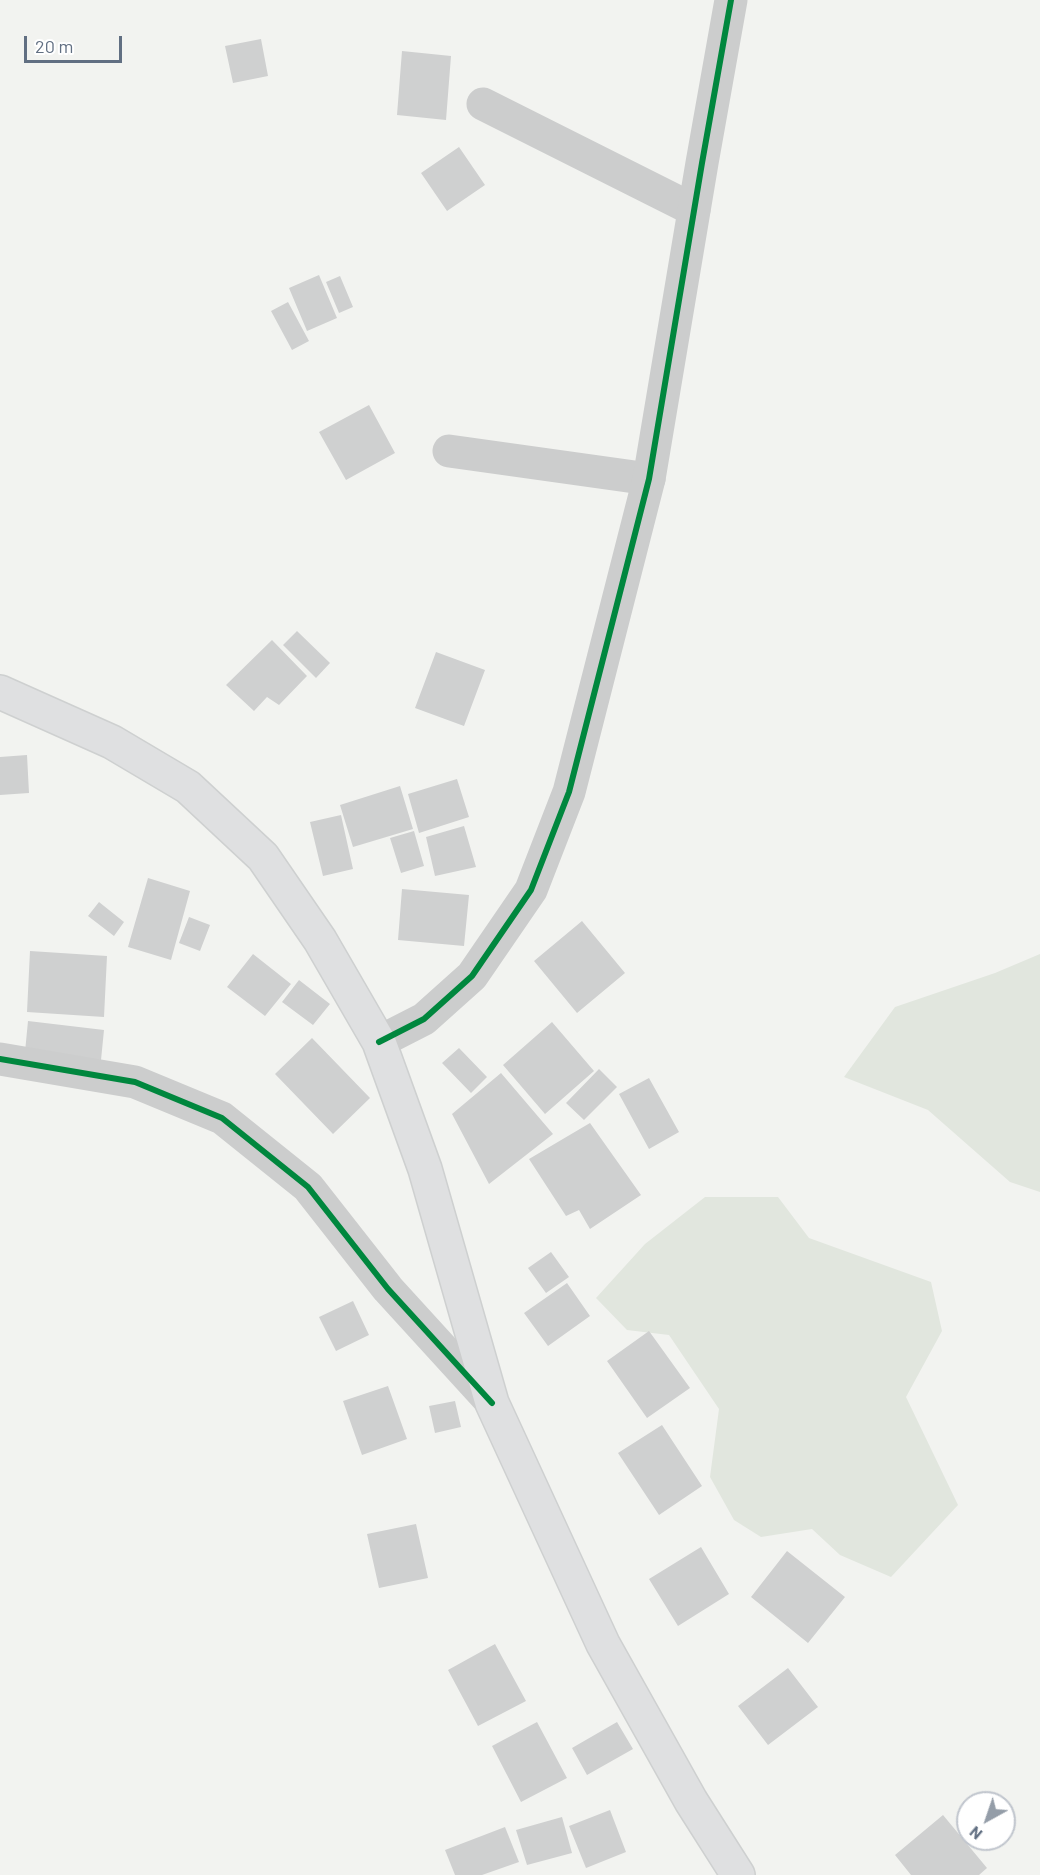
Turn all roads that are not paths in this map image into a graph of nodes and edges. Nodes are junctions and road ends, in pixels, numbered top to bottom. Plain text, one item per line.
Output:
1 (731, 0) edge
2 (483, 104) dead end
3 (694, 210) junction
4 (449, 451) dead end
5 (649, 479) junction
6 (0, 692) edge
7 (379, 1042) junction
8 (0, 1059) edge
9 (492, 1403) junction
10 (738, 1875) edge

1 - 3 street
2 - 3 street
3 - 5 street
4 - 5 street
5 - 7 street
6 - 7 main road
7 - 9 main road
8 - 9 street
9 - 10 main road

